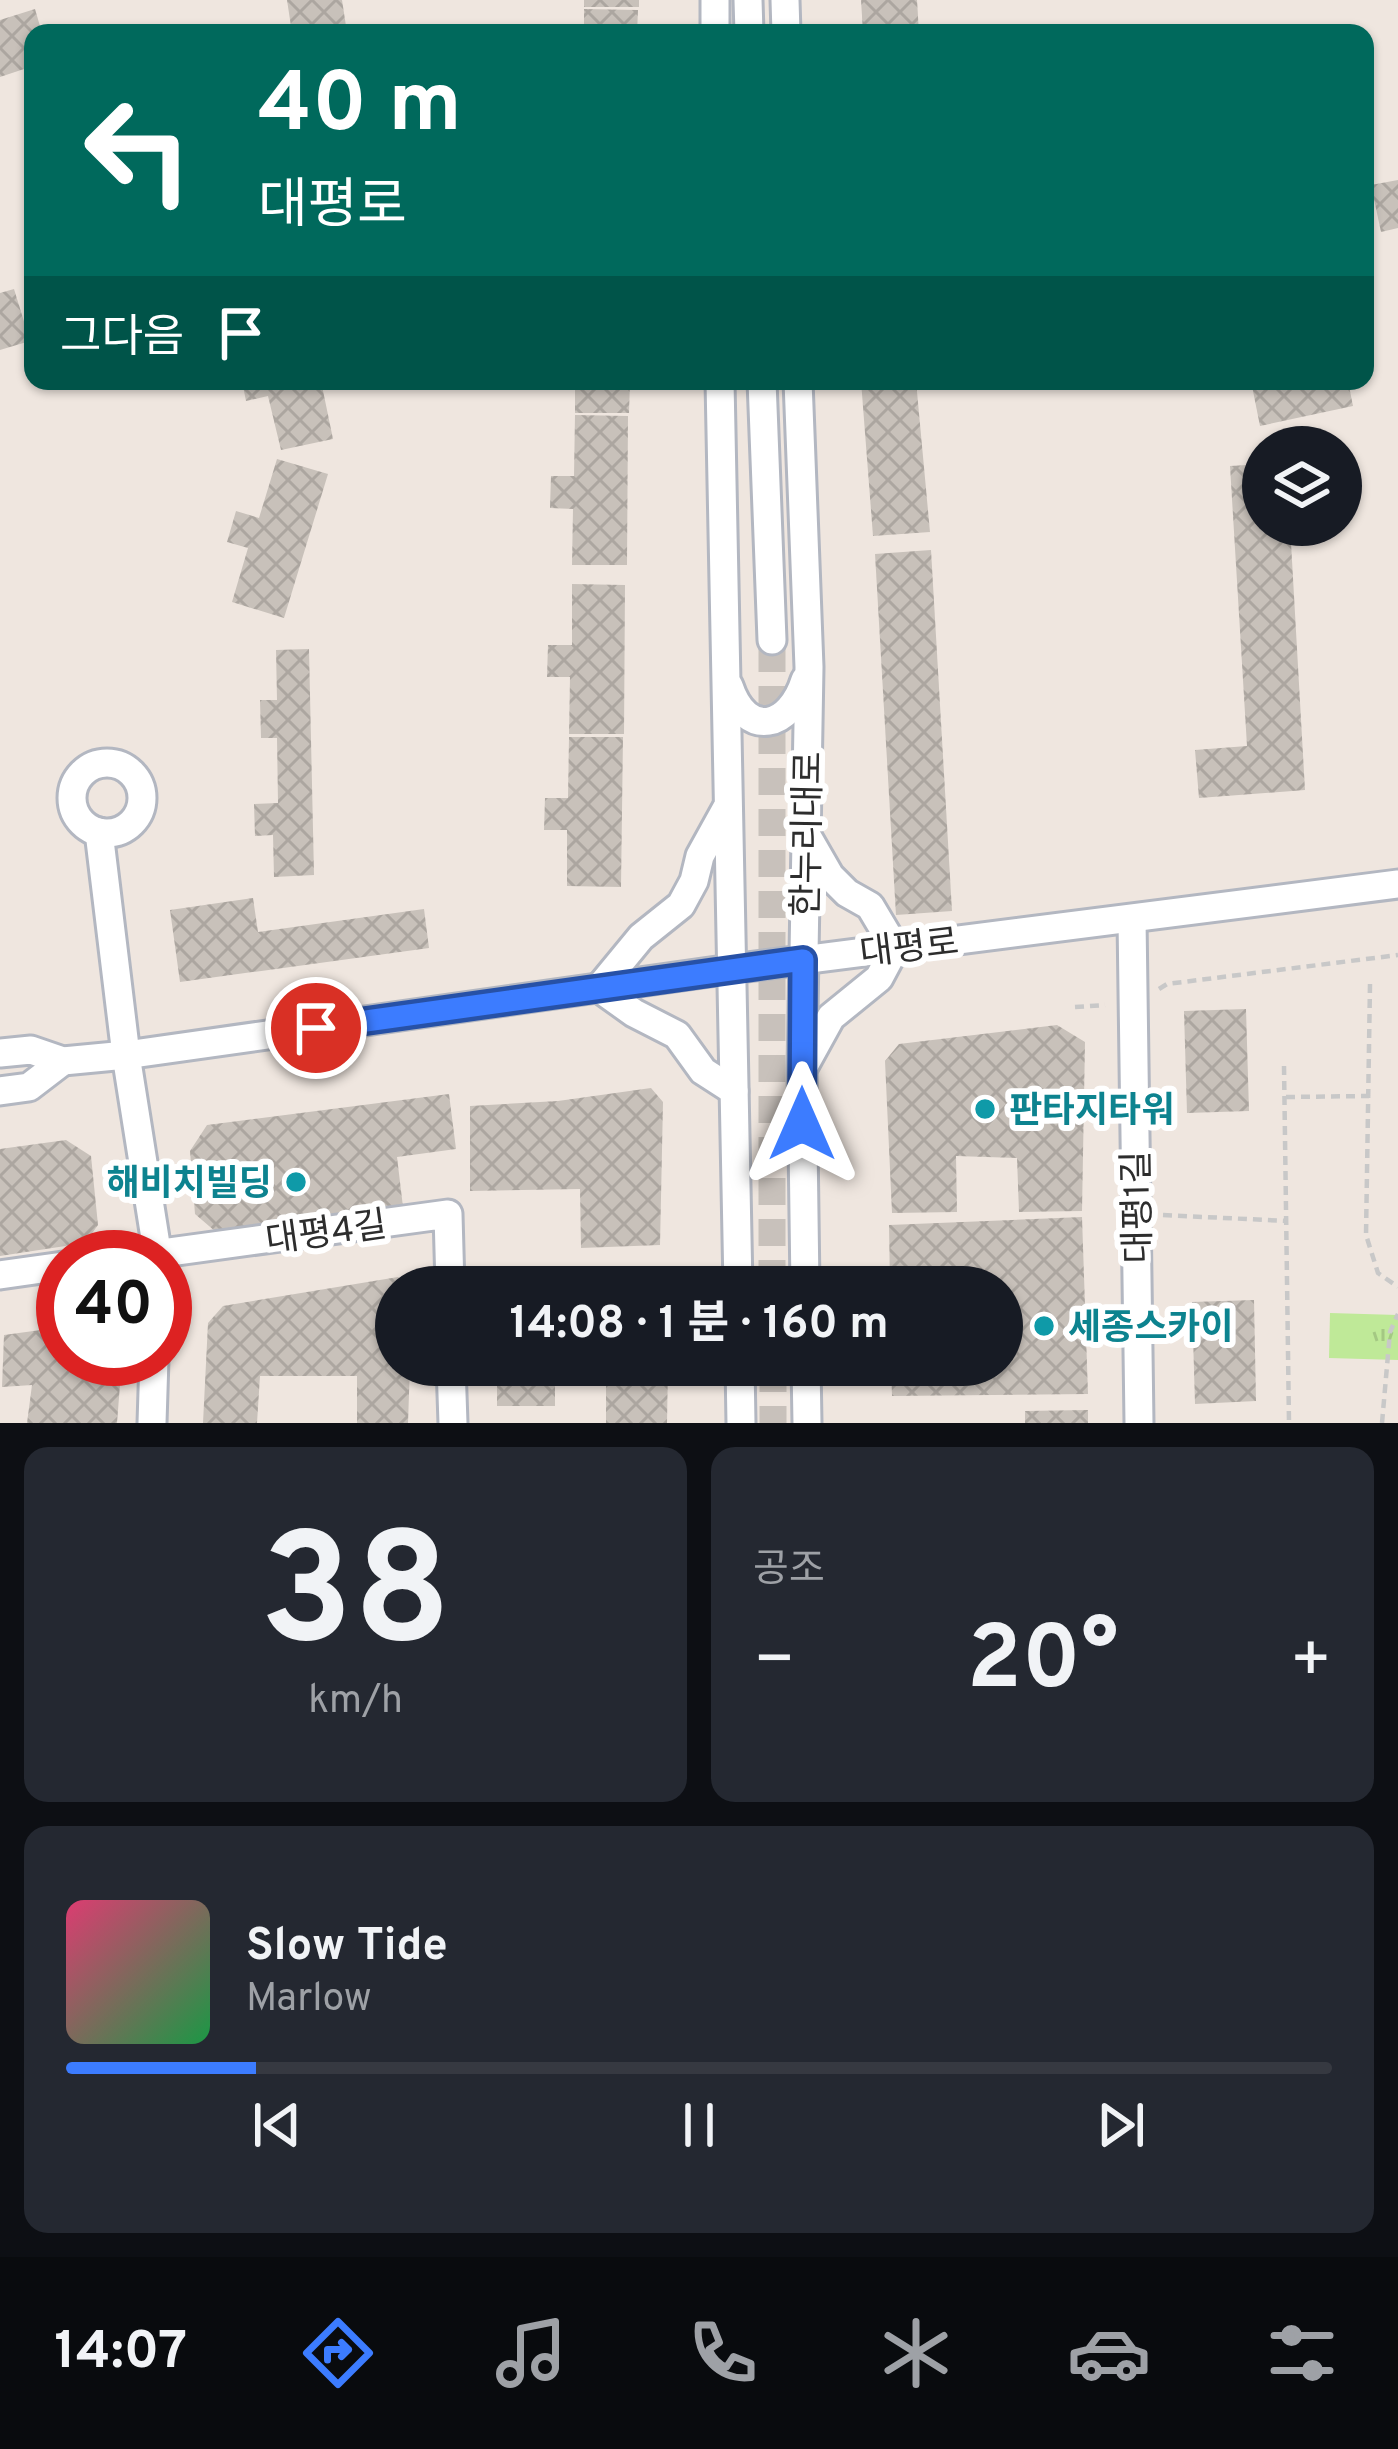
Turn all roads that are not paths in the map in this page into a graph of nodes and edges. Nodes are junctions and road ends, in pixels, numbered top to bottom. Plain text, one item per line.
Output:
1 (720, 390) edge
2 (763, 390) edge
3 (798, 390) edge
4 (772, 640) tunnel mouth
5 (809, 667) junction
6 (726, 676) junction
7 (728, 806) junction
8 (99, 832) dead end
9 (806, 833) junction
10 (1398, 884) edge
11 (1132, 919) junction
12 (895, 948) junction
13 (803, 960) junction
14 (730, 969) junction
15 (599, 988) junction
16 (0, 1054) edge
17 (126, 1055) junction
18 (63, 1061) junction
19 (802, 1069) junction
20 (0, 1091) edge
21 (734, 1091) junction
22 (146, 1230) edge
23 (192, 1250) edge
24 (449, 1266) edge
25 (738, 1266) edge
26 (805, 1266) edge
27 (36, 1270) edge
28 (0, 1275) edge
29 (153, 1386) edge
30 (451, 1386) edge
31 (740, 1386) edge
32 (806, 1386) edge
33 (152, 1423) edge
34 (452, 1423) edge
35 (741, 1423) edge
36 (807, 1423) edge
37 (1139, 1423) edge

1 - 6 street, 한누리대로
2 - 4 street
3 - 5 street, 한누리대로
5 - 6 street
5 - 9 street, 한누리대로
6 - 7 street, 한누리대로
7 - 14 street, 한누리대로
7 - 15 street
8 - 17 street
9 - 12 street
9 - 13 street, 한누리대로
10 - 11 street, 대평로
11 - 12 street, 대평로
11 - 37 street, 대평1길
12 - 13 street, 대평로
12 - 19 street
13 - 14 street, 대평로
13 - 19 street, 한누리대로
14 - 15 street, 대평로
14 - 21 street, 한누리대로
15 - 17 street, 대평로
15 - 21 street
16 - 18 street
17 - 18 street, 대평로
17 - 22 street
18 - 20 street
19 - 26 street, 한누리대로
21 - 25 street, 한누리대로
23 - 24 street, 대평4길
27 - 28 street
29 - 33 street
30 - 34 street
31 - 35 street
32 - 36 street

